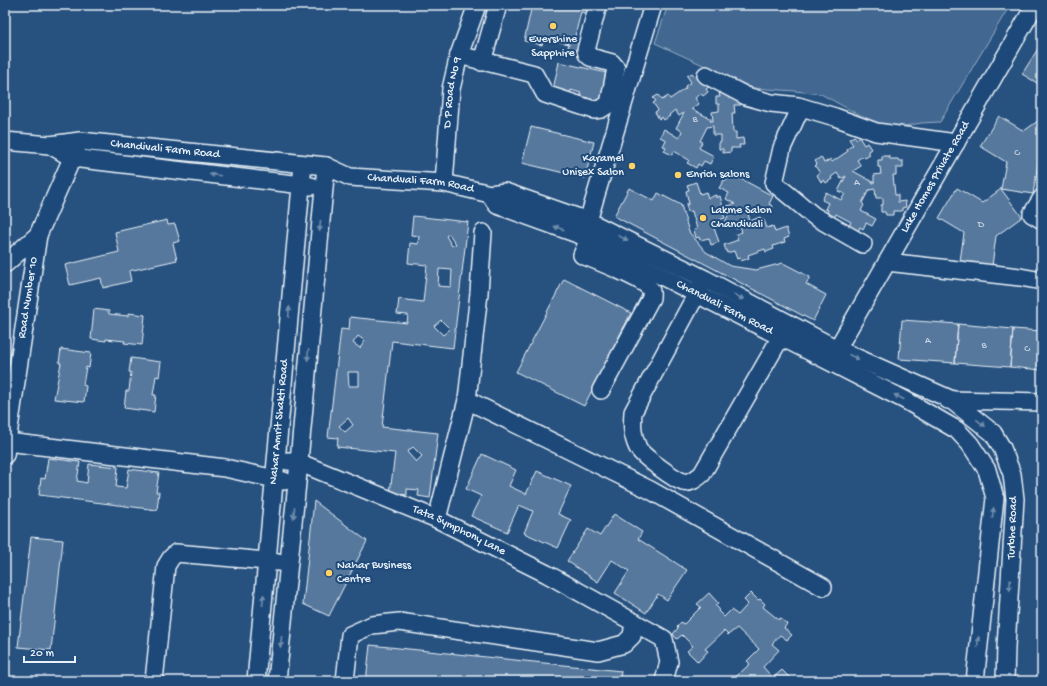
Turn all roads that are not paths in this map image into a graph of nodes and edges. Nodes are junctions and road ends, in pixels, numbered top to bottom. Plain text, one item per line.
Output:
1 (477, 5) edge
2 (498, 5) edge
3 (598, 5) edge
4 (653, 5) edge
5 (1035, 5) edge
6 (459, 55) junction
7 (482, 62) junction
8 (706, 75) dead end
9 (801, 107) junction
10 (5, 141) edge
11 (80, 141) junction
12 (956, 143) junction
13 (50, 145) junction
14 (72, 158) junction
15 (303, 164) junction
16 (326, 166) junction
17 (350, 178) junction
18 (444, 184) junction
19 (301, 185) junction
20 (324, 187) junction
21 (1042, 198) edge
22 (1042, 220) edge
23 (587, 232) junction
24 (483, 233) dead end
25 (38, 235) junction
26 (863, 244) dead end
27 (653, 252) junction
28 (887, 262) junction
29 (5, 264) edge
30 (642, 274) junction
31 (706, 279) junction
32 (1042, 281) edge
33 (697, 295) junction
34 (785, 330) junction
35 (837, 349) junction
36 (601, 390) dead end
37 (950, 399) junction
38 (467, 400) junction
39 (1042, 402) edge
40 (923, 411) junction
41 (6, 449) edge
42 (276, 459) junction
43 (298, 462) junction
44 (274, 479) junction
45 (297, 483) junction
46 (436, 519) junction
47 (266, 560) junction
48 (289, 563) junction
49 (823, 587) dead end
50 (634, 622) junction
51 (154, 681) edge
52 (256, 681) edge
53 (277, 681) edge
54 (345, 681) edge
55 (664, 681) edge
56 (975, 681) edge
57 (1005, 681) edge

1 - 6 street, D P Road No 9
2 - 7 street
3 - 7 street
4 - 23 street
5 - 12 street, Lake Homes Private Road
6 - 7 street
6 - 18 street, D P Road No 9
8 - 9 street
9 - 12 street
9 - 26 street
10 - 13 street, Chandivali Farm Road
11 - 13 street, Chandivali Farm Road
11 - 14 street
11 - 15 street, Chandivali Farm Road
12 - 28 street, Lake Homes Private Road
13 - 14 street
19 -> 14 street
14 - 25 street
15 - 16 street, Chandivali Farm Road
15 - 19 street, Nahar Amrit Shakti Road
16 - 17 street
16 - 20 street, Nahar Amrit Shakti Road
17 - 18 street, Chandvali Farm Road
17 - 20 street
18 - 23 street, Chandvali Farm Road
19 - 20 street
42 -> 19 street, Nahar Amrit Shakti Road
20 -> 43 street, Nahar Amrit Shakti Road
21 - 22 street
23 -> 27 street, Chandvali Farm Road
23 - 30 street, Chandvali Farm Road
24 - 38 street
25 - 29 street
25 - 41 street, Road Number 10
27 - 30 street
27 - 31 street, Chandvali Farm Road
28 - 32 street
28 - 35 street, Lake Homes Private Road
30 - 33 street, Chandvali Farm Road
30 - 36 street
31 - 33 street
31 -> 34 street, Chandvali Farm Road
33 - 34 street, Chandvali Farm Road
33 - 34 street
34 - 35 street, Chandvali Farm Road
40 -> 34 street, Chandvali Farm Road
35 -> 37 street, Chandvali Farm Road
37 - 39 street
37 - 40 street
37 -> 57 street, Turbhe Road
38 - 46 street
38 - 49 street
56 -> 40 street, Chandvali Farm Road
41 - 44 street
42 - 43 street, Tata Symphony Lane
42 - 44 street, Nahar Amrit Shakti Road
43 - 45 street, Nahar Amrit Shakti Road
43 - 46 street, Tata Symphony Lane
44 - 45 street
44 - 47 street, Nahar Amrit Shakti Road
45 -> 48 street, Nahar Amrit Shakti Road
46 - 50 street, Tata Symphony Lane
47 - 48 street
47 - 51 street
52 -> 47 street, Nahar Amrit Shakti Road
48 -> 53 street, Nahar Amrit Shakti Road
50 - 54 street
50 - 55 street, Tata Symphony Lane

